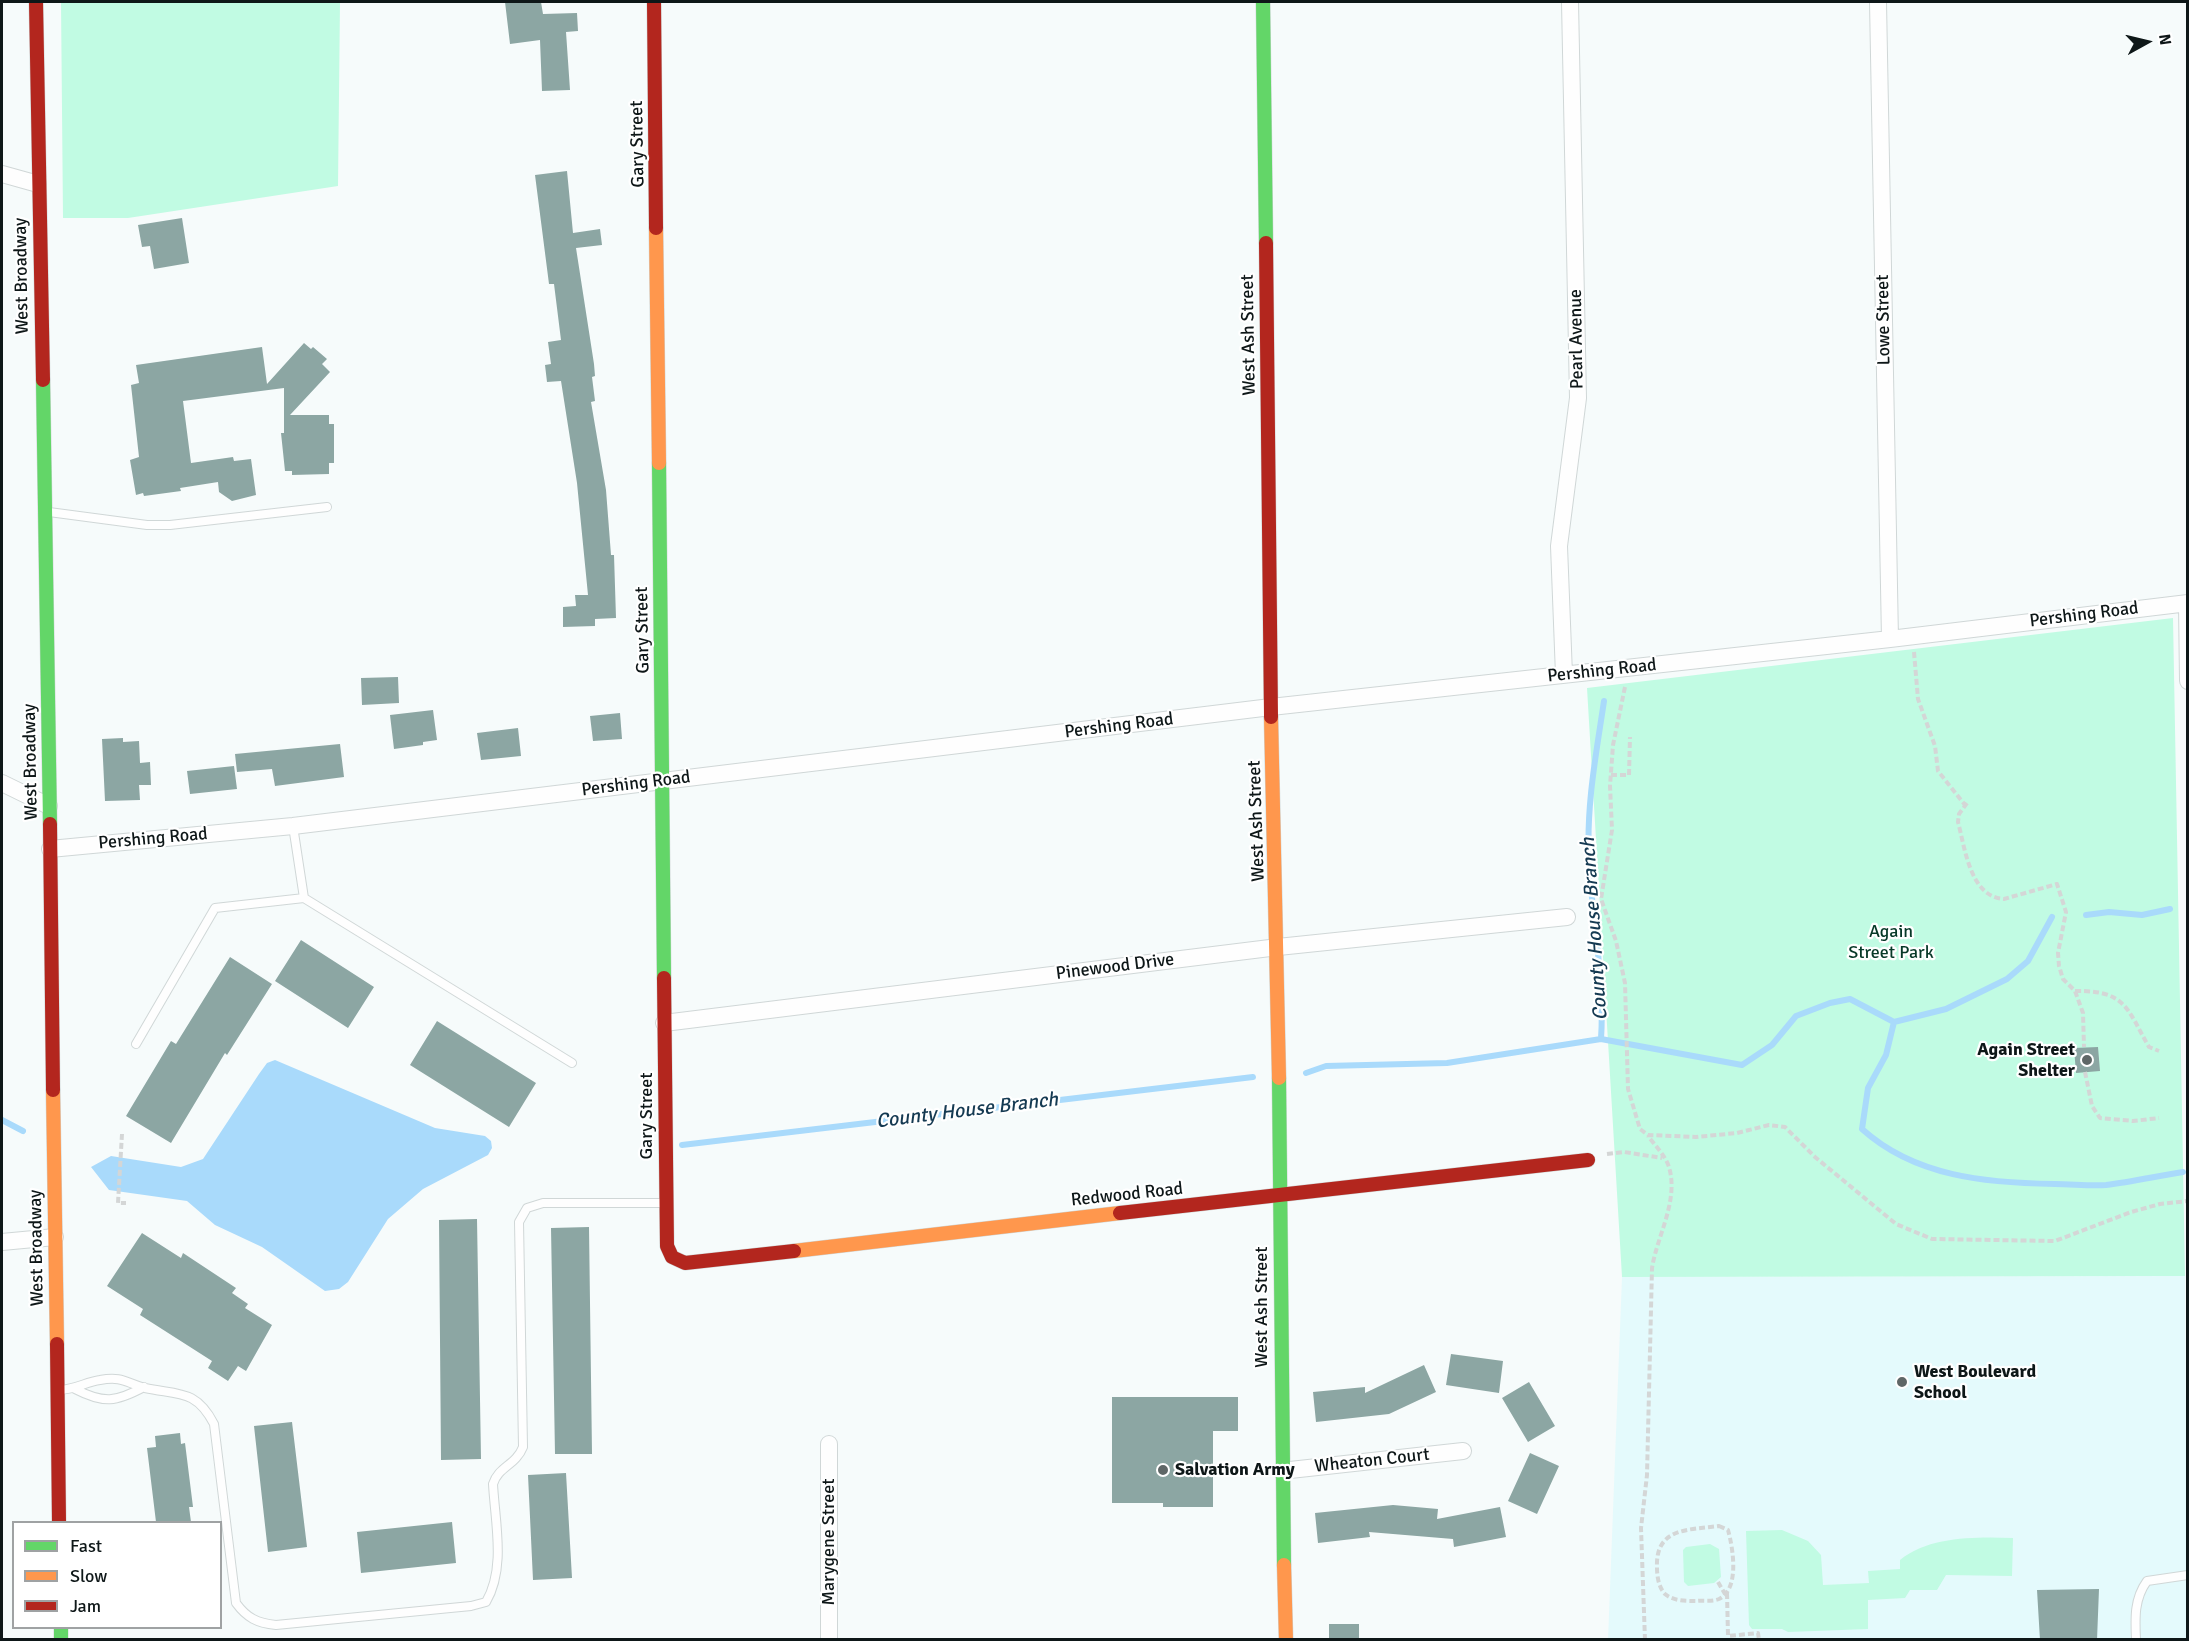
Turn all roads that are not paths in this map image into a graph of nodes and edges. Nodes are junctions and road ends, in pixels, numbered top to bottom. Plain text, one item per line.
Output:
1 (36, 2) edge
2 (654, 2) edge
3 (1263, 2) edge
4 (1570, 2) edge
5 (1878, 2) edge
6 (2, 174) edge
7 (38, 184) junction
8 (327, 507) dead end
9 (46, 512) junction
10 (2187, 603) edge
11 (1890, 639) junction
12 (1564, 675) junction
13 (2187, 681) edge
14 (1271, 707) junction
15 (663, 781) junction
16 (2, 783) edge
17 (49, 806) junction
18 (294, 826) junction
19 (50, 849) junction
20 (304, 898) junction
21 (1567, 917) dead end
22 (1278, 947) junction
23 (664, 1023) junction
24 (136, 1044) dead end
25 (572, 1063) dead end
26 (1588, 1160) road end
27 (1279, 1196) junction
28 (666, 1203) junction
29 (55, 1237) junction
30 (2, 1242) edge
31 (672, 1257) joint
32 (144, 1388) junction
33 (75, 1389) junction
34 (56, 1390) junction
35 (830, 1444) dead end
36 (1463, 1451) dead end
37 (1281, 1471) junction
38 (59, 1521) edge
39 (2187, 1575) edge
40 (829, 1640) edge
41 (1286, 1640) edge
42 (2136, 1640) edge

1 - 7 street, West Broadway
2 - 15 street, Gary Street
3 - 14 street, West Ash Street
4 - 12 street, Pearl Avenue
5 - 11 street, Lowe Street
6 - 7 street
7 - 9 street, West Broadway
8 - 9 lane
9 - 17 street, West Broadway
10 - 11 street, Pershing Road
10 - 13 street
11 - 12 street, Pershing Road
12 - 14 street, Pershing Road
14 - 15 street, Pershing Road
14 - 22 street, West Ash Street
15 - 18 street, Pershing Road
15 - 23 street, Gary Street
16 - 17 street
17 - 19 street, West Broadway
18 - 19 street, Pershing Road
18 - 20 lane
19 - 29 street, West Broadway
20 - 24 lane
20 - 25 lane
21 - 22 street, Pinewood Drive
22 - 23 street, Pinewood Drive
22 - 27 street, West Ash Street
23 - 28 street, Gary Street
26 - 27 street, Redwood Road
27 - 31 street, Redwood Road
27 - 37 street, West Ash Street
28 - 31 street, Gary Street
28 - 32 lane
29 - 30 street
29 - 34 street, West Broadway
32 - 33 lane
32 - 33 lane
33 - 34 lane
34 - 38 street, West Broadway
35 - 40 street, Marygene Street
36 - 37 street, Wheaton Court
37 - 41 street, West Ash Street
39 - 42 lane

